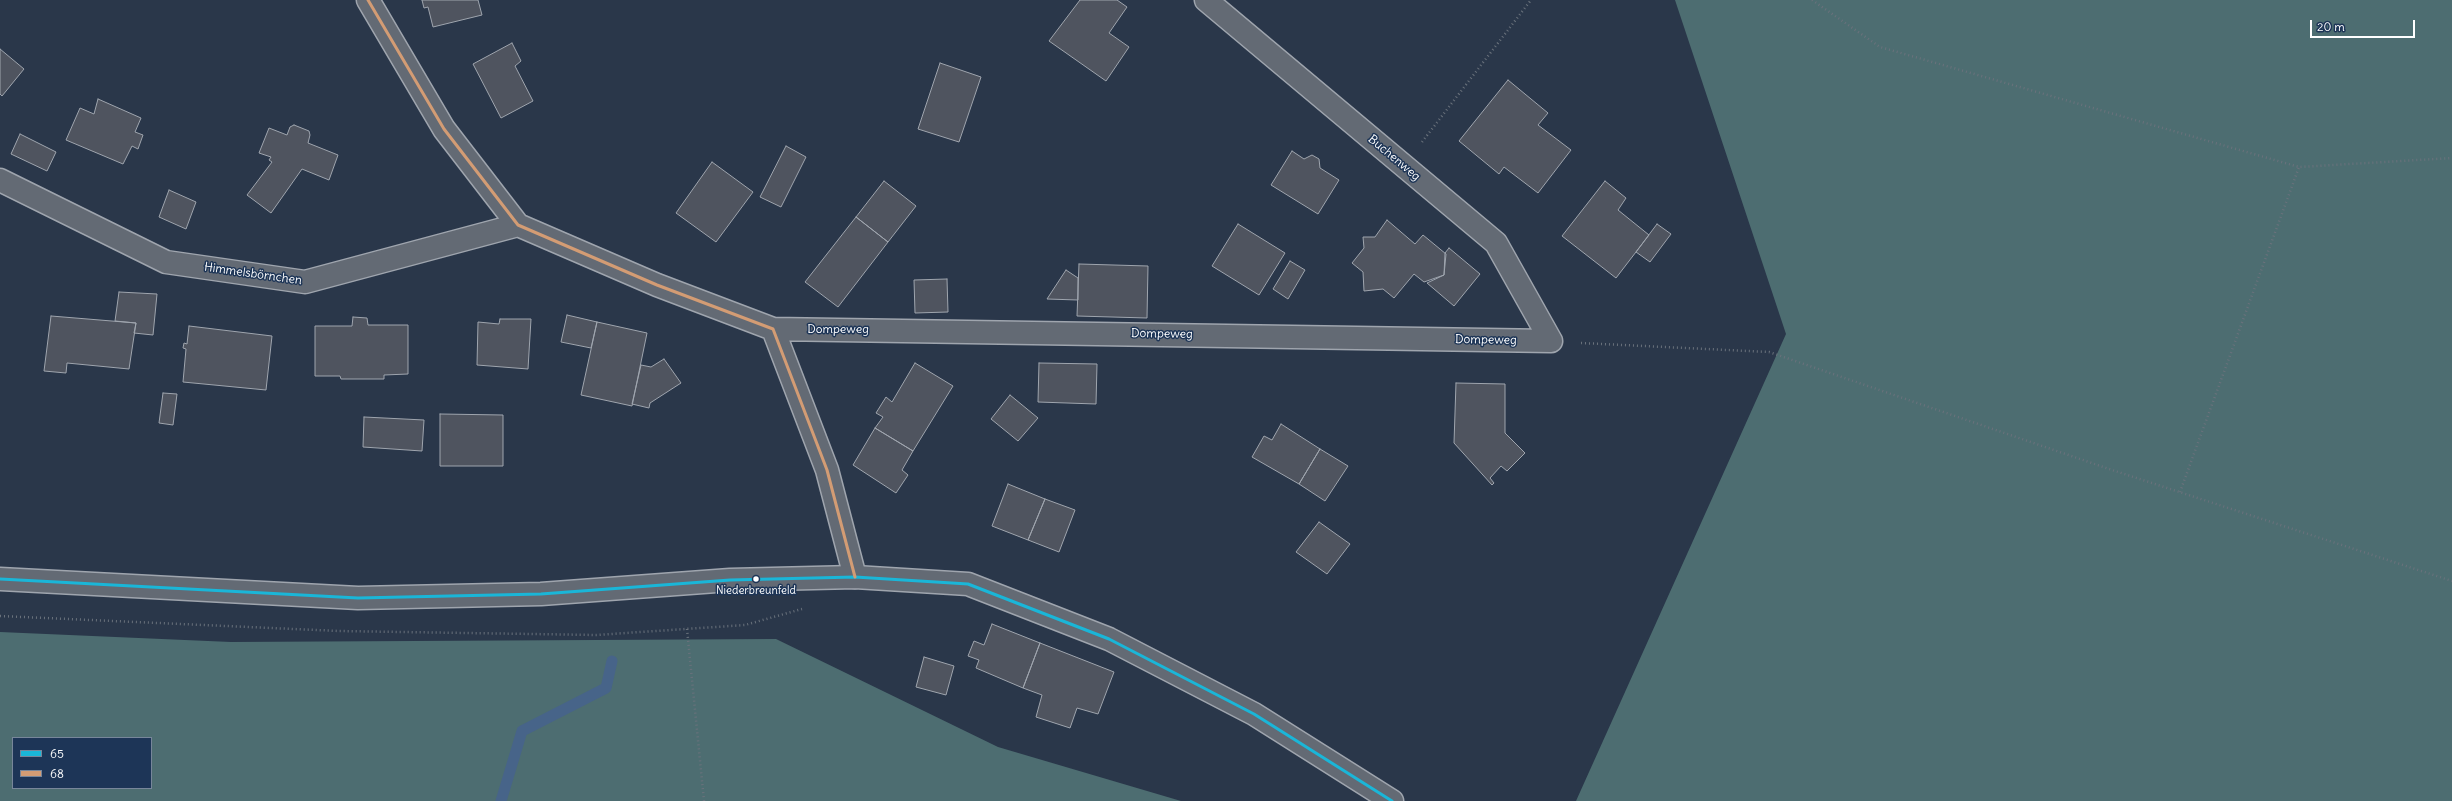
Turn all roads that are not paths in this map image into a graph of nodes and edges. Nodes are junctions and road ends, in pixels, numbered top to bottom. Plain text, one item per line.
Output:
1 (368, 0) edge
2 (1206, 0) edge
3 (0, 180) edge
4 (518, 225) junction
5 (773, 330) junction
6 (1551, 341) joint
7 (855, 577) junction
8 (0, 579) edge
9 (1392, 801) edge

1 - 4 street
2 - 6 street, Buchenweg
3 - 4 street, Himmelsbörnchen
4 - 5 street, Dompeweg
5 - 6 street, Dompeweg
5 - 7 street
7 - 8 street
7 - 9 street

